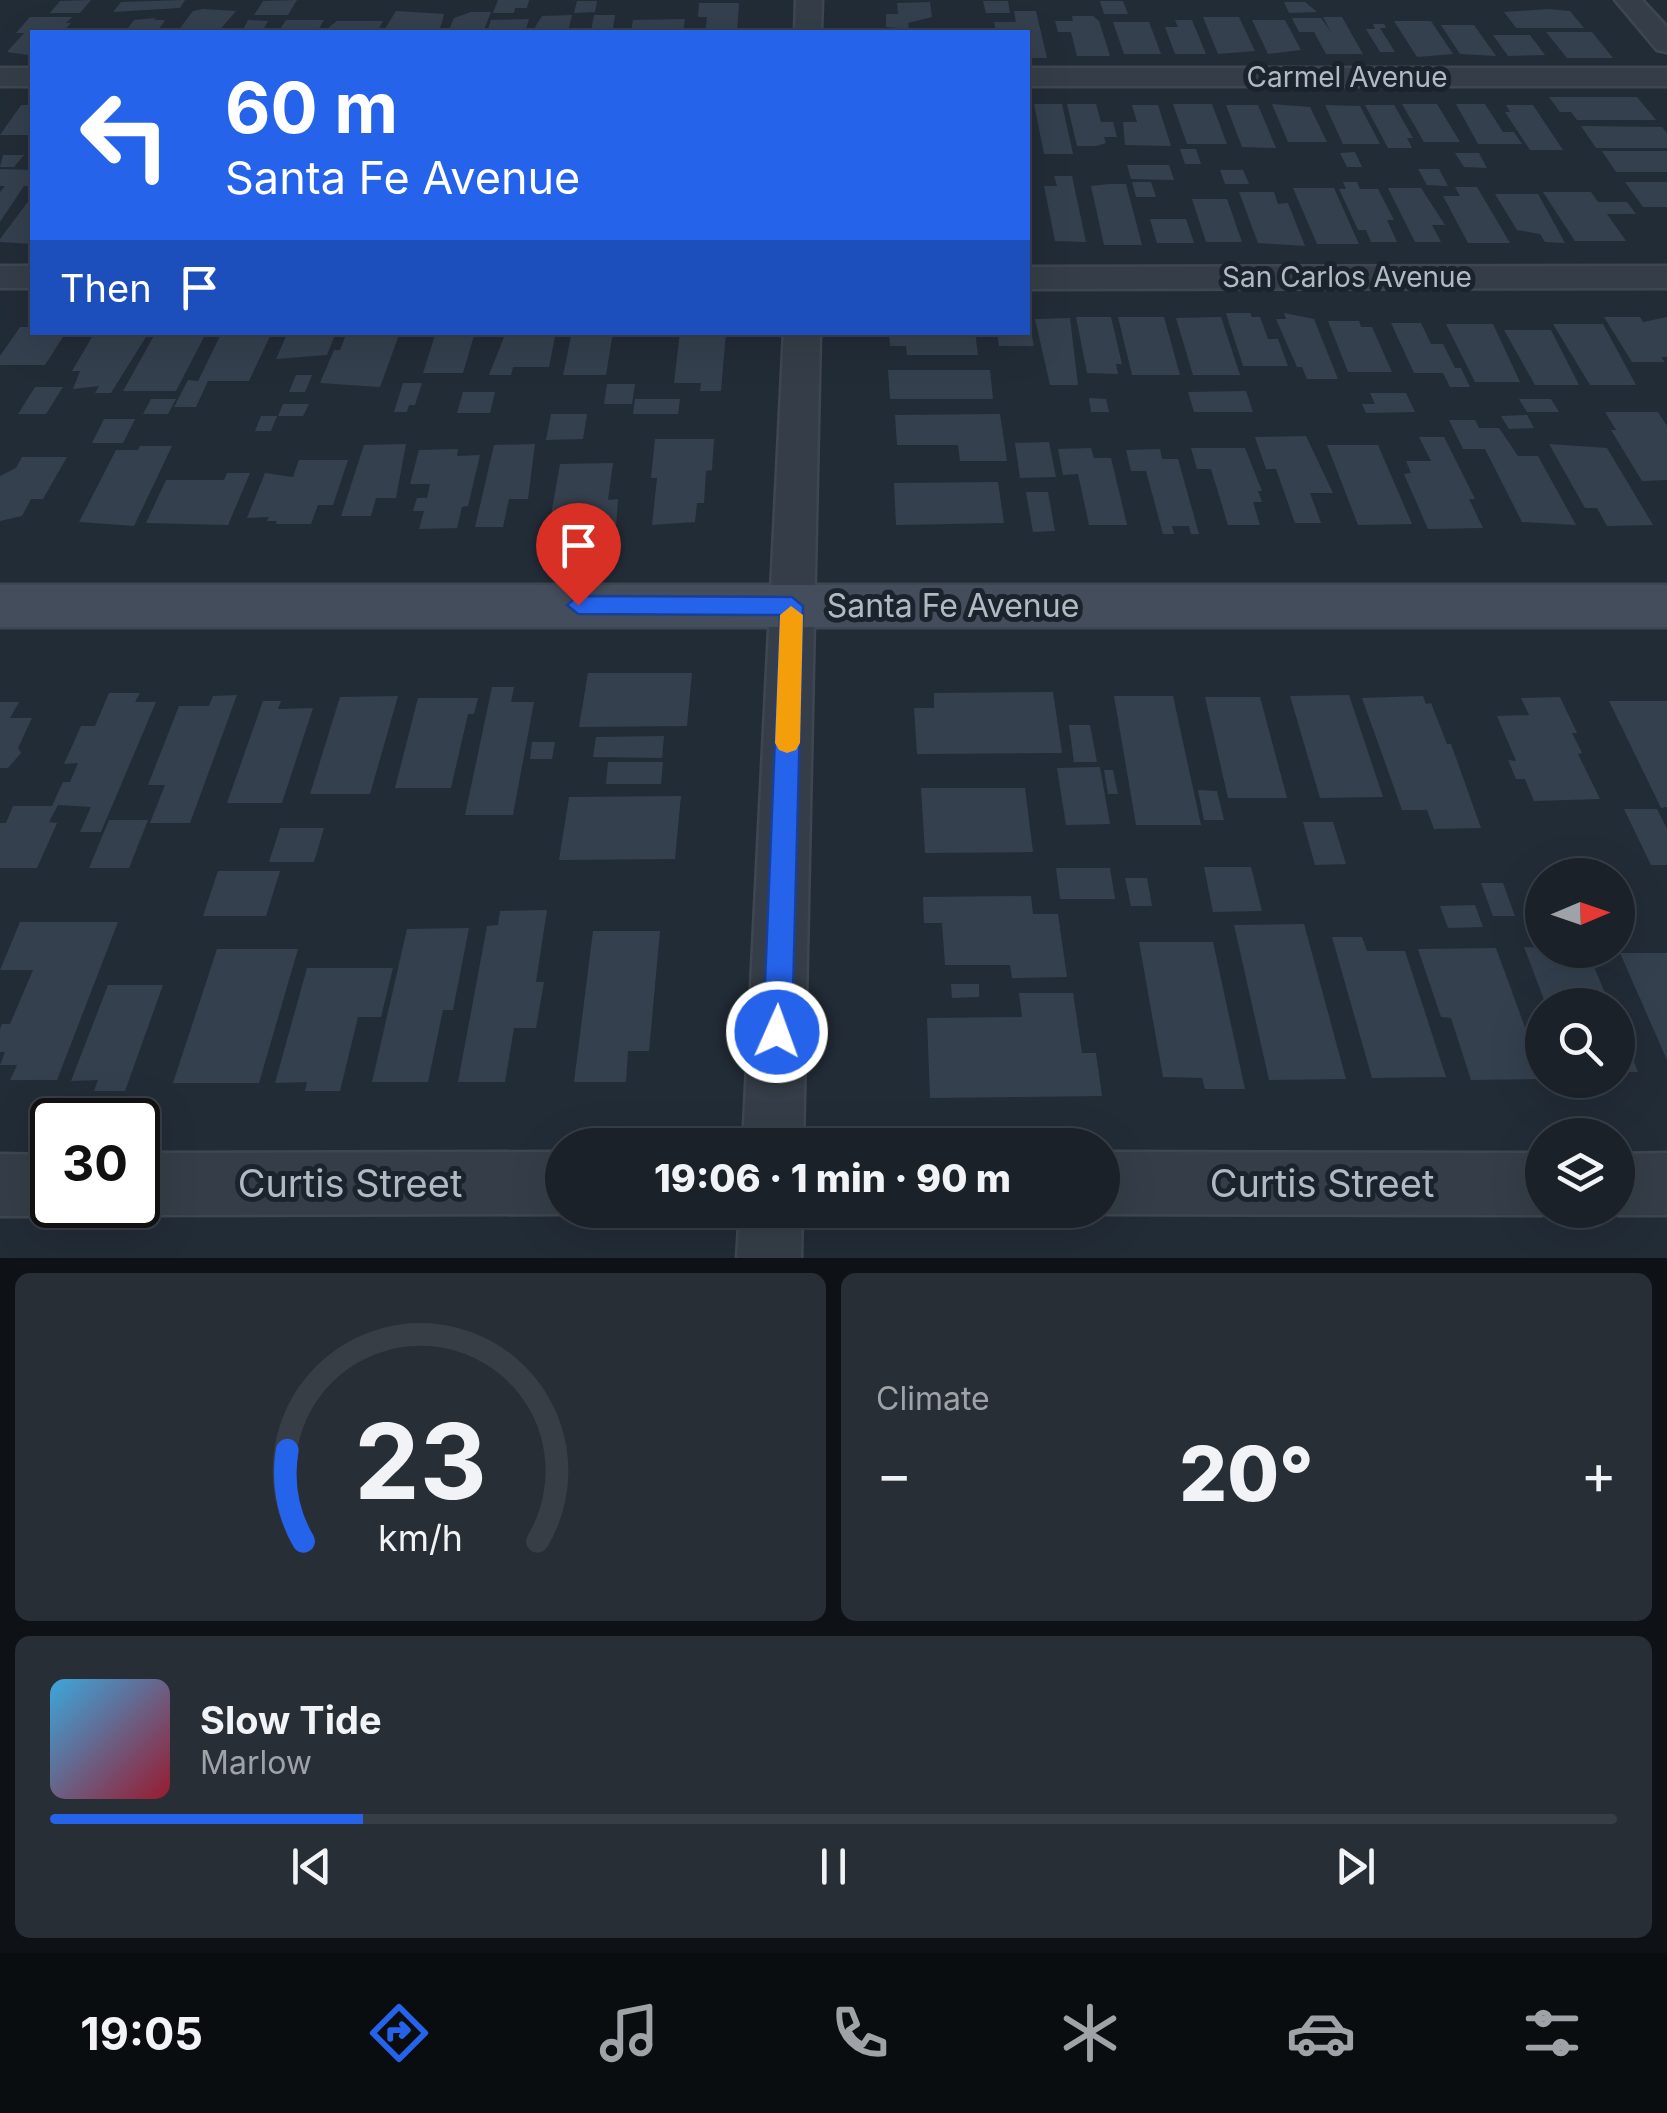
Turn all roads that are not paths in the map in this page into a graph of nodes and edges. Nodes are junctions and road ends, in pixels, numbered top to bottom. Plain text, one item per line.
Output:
1 (809, 0) edge
2 (1628, 0) edge
3 (808, 30) edge
4 (1667, 44) edge
5 (0, 76) edge
6 (30, 76) edge
7 (1030, 77) edge
8 (1667, 77) edge
9 (0, 277) edge
10 (30, 277) edge
11 (1667, 277) edge
12 (1030, 278) edge
13 (802, 335) edge
14 (0, 606) edge
15 (792, 606) junction
16 (1667, 606) edge
17 (775, 1128) edge
18 (545, 1183) edge
19 (1120, 1183) edge
20 (30, 1184) edge
21 (160, 1184) edge
22 (1525, 1184) edge
23 (1635, 1184) edge
24 (1667, 1184) edge
25 (0, 1185) edge
26 (771, 1228) edge
27 (770, 1258) edge

1 - 3 street
2 - 4 street
5 - 6 street
7 - 8 street, Carmel Avenue
9 - 10 street
11 - 12 street, San Carlos Avenue
13 - 15 street
14 - 15 street, Santa Fe Avenue
15 - 16 street, Santa Fe Avenue
15 - 17 street
18 - 21 street, Curtis Street
19 - 22 street, Curtis Street
20 - 25 street
23 - 24 street
26 - 27 street

